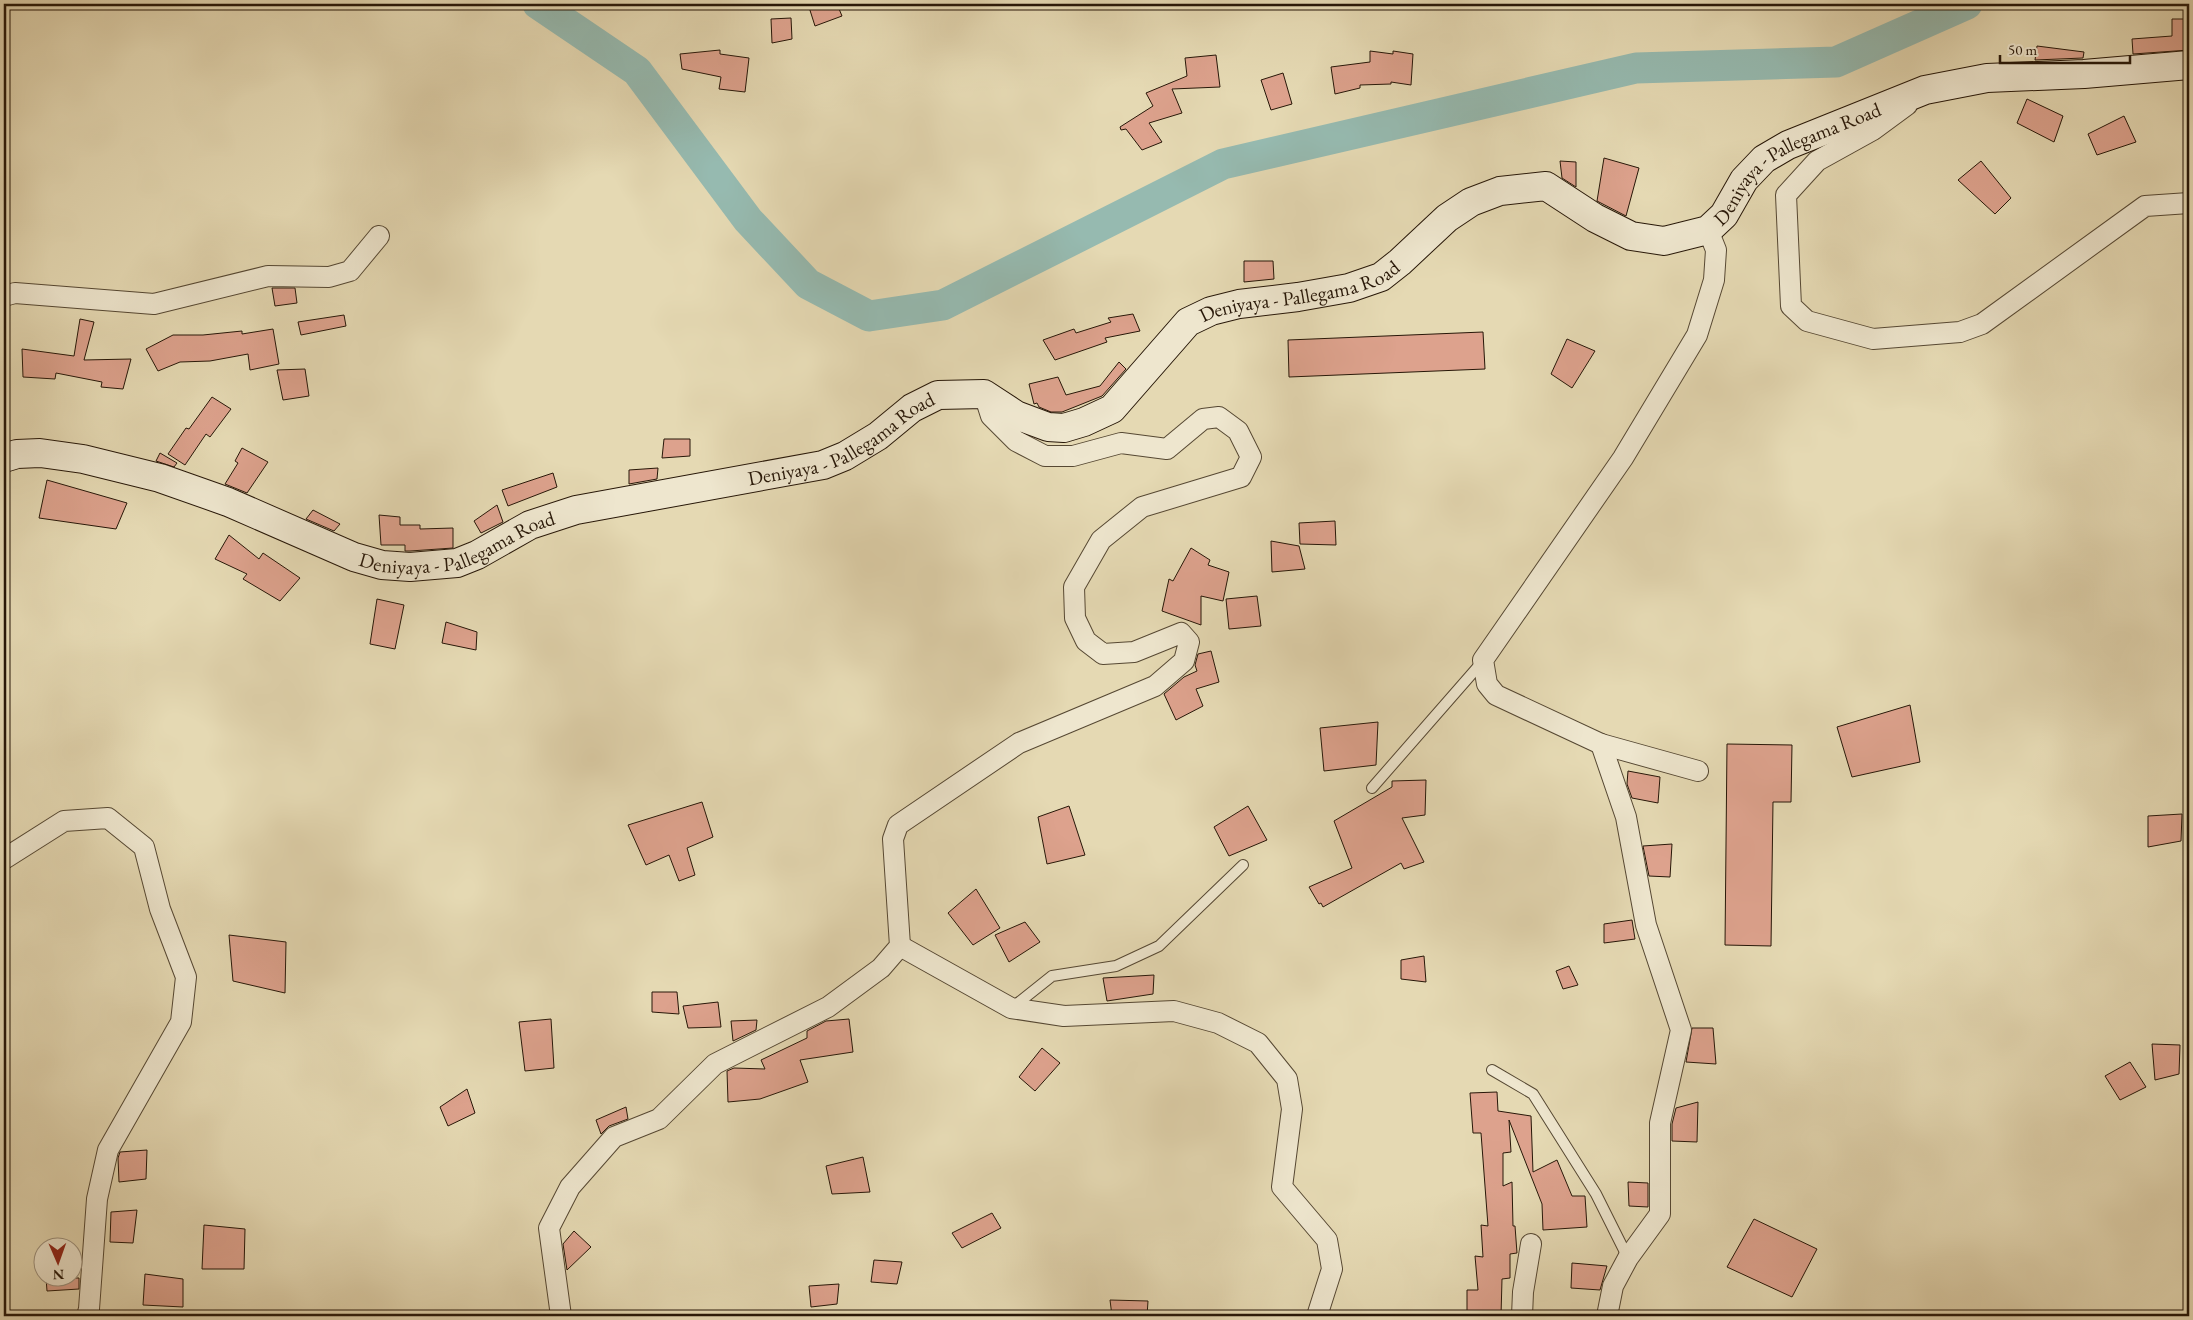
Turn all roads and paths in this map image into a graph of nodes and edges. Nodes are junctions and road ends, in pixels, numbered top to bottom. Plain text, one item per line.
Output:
1 (2189, 64) edge
2 (1926, 90) junction
3 (2189, 203) edge
4 (1708, 230) junction
5 (379, 236) dead end
6 (4, 296) edge
7 (984, 394) junction
8 (4, 458) edge
9 (1483, 660) junction
10 (1601, 744) junction
11 (1698, 771) dead end
12 (1372, 788) dead end
13 (4, 860) edge
14 (1243, 865) dead end
15 (900, 946) junction
16 (1011, 1008) junction
17 (1492, 1070) dead end
18 (1531, 1244) dead end
19 (1628, 1258) junction
20 (87, 1316) edge
21 (562, 1316) edge
22 (1318, 1316) edge
23 (1522, 1316) edge
24 (1607, 1316) edge

1 - 2 main road, Deniyaya - Pallegama Road
2 - 3 street
2 - 4 main road, Deniyaya - Pallegama Road
4 - 7 main road, Deniyaya - Pallegama Road
4 - 9 street
5 - 6 street
7 - 8 main road, Deniyaya - Pallegama Road
7 - 15 street
9 - 10 street
9 - 12 lane
10 - 11 street
10 - 19 street
13 - 20 street
14 - 16 lane
15 - 16 street
15 - 21 street
16 - 22 street
17 - 19 lane
18 - 23 street
19 - 24 street

